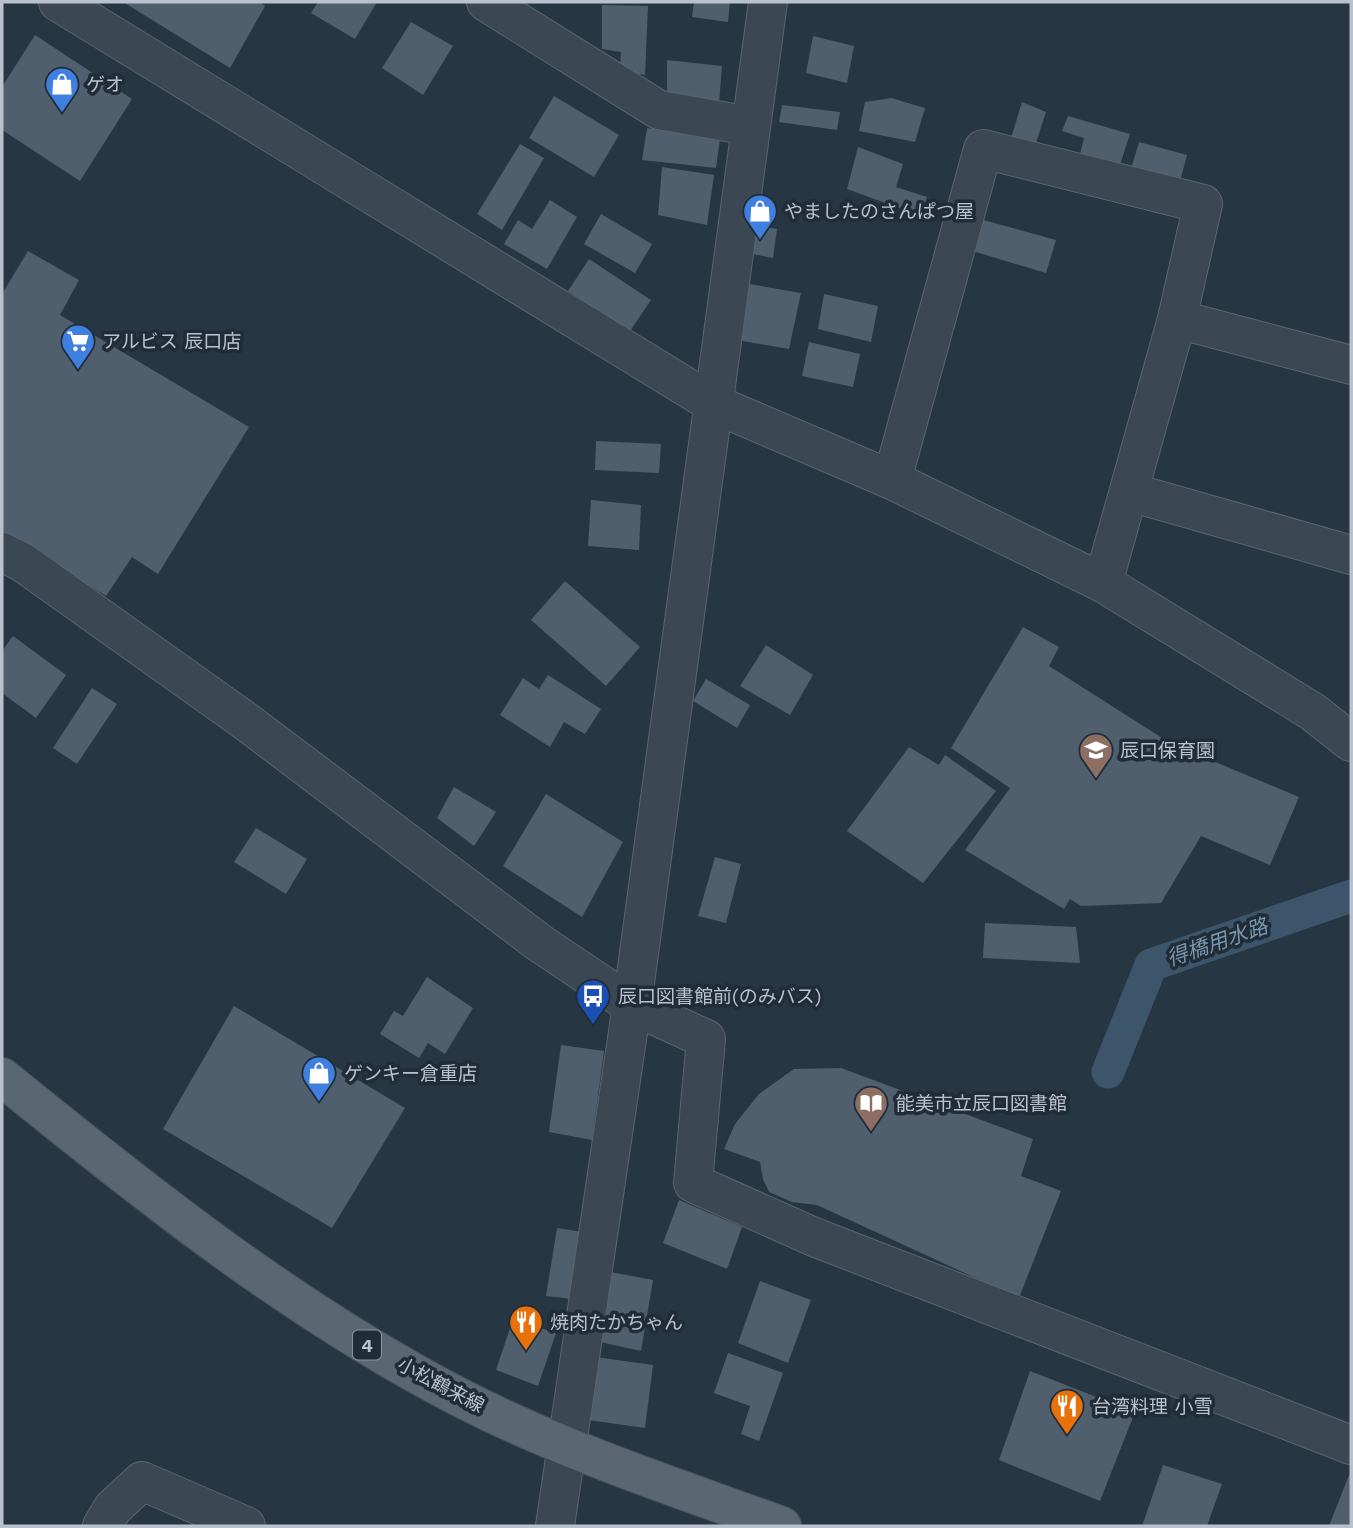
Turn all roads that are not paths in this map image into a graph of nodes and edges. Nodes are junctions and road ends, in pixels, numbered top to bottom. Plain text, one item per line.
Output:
1 (58, 2) edge
2 (486, 2) edge
3 (768, 2) edge
4 (750, 126) junction
5 (1177, 319) junction
6 (1351, 365) edge
7 (713, 404) junction
8 (892, 480) junction
9 (1130, 492) junction
10 (2, 552) edge
11 (1351, 555) edge
12 (1103, 583) junction
13 (1351, 742) edge
14 (632, 1005) junction
15 (2, 1077) edge
16 (1351, 1445) edge
17 (566, 1447) junction
18 (102, 1526) edge
19 (246, 1526) edge
20 (555, 1526) edge
21 (782, 1526) edge

1 - 7 street
2 - 4 street
3 - 4 street
4 - 7 street
5 - 6 street
5 - 8 street
5 - 9 street
7 - 8 street
7 - 14 street
8 - 12 street
9 - 11 street
9 - 12 street
10 - 14 street
12 - 13 street
14 - 16 street
14 - 17 street
15 - 17 main road, 小松鶴来線 / 4
17 - 20 street
17 - 21 main road, 小松鶴来線 / 4
18 - 19 street

